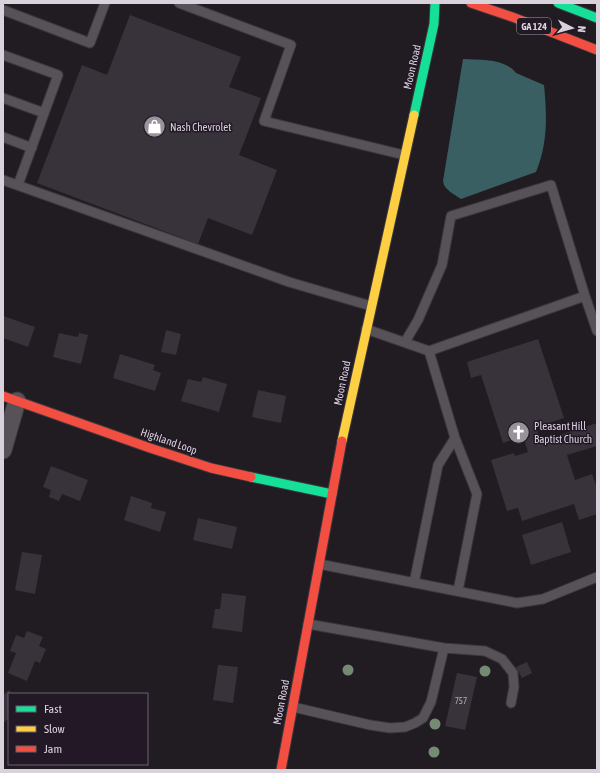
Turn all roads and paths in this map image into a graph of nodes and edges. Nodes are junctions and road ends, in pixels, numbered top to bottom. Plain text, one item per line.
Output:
1 (105, 3) edge
2 (179, 3) edge
3 (435, 3) edge
4 (471, 3) edge
5 (558, 3) edge
6 (3, 10) edge
7 (597, 18) edge
8 (597, 50) edge
9 (3, 55) edge
10 (3, 98) edge
11 (44, 113) junction
12 (3, 137) edge
13 (32, 148) junction
14 (404, 155) junction
15 (3, 180) edge
16 (18, 185) junction
17 (585, 296) junction
18 (371, 306) junction
19 (366, 329) junction
20 (597, 331) edge
21 (405, 342) junction
22 (430, 350) junction
23 (10, 398) edge
24 (455, 438) junction
25 (3, 450) edge
26 (332, 494) junction
27 (319, 564) junction
28 (597, 577) edge
29 (414, 583) junction
30 (458, 591) junction
31 (308, 624) junction
32 (444, 648) junction
33 (511, 703) dead end
34 (293, 707) junction
35 (281, 770) edge

1 - 6 lane
2 - 14 lane
3 - 14 main road, Moon Road
4 - 8 main road, GA 124
5 - 7 main road
9 - 11 lane
10 - 11 lane
11 - 13 lane
12 - 13 lane
13 - 16 lane
14 - 18 main road, Moon Road
15 - 16 lane
16 - 18 lane
17 - 20 lane
17 - 21 lane
17 - 22 lane
18 - 19 main road, Moon Road
19 - 21 lane
19 - 26 main road, Moon Road
21 - 22 lane
22 - 24 lane
23 - 25 street
23 - 26 main road, Highland Loop
24 - 29 lane
24 - 30 lane
26 - 27 main road, Moon Road
27 - 29 lane
27 - 31 main road, Moon Road
28 - 30 lane
29 - 30 lane
31 - 32 lane
31 - 34 main road, Moon Road
32 - 33 lane
32 - 34 lane
34 - 35 main road, Moon Road

